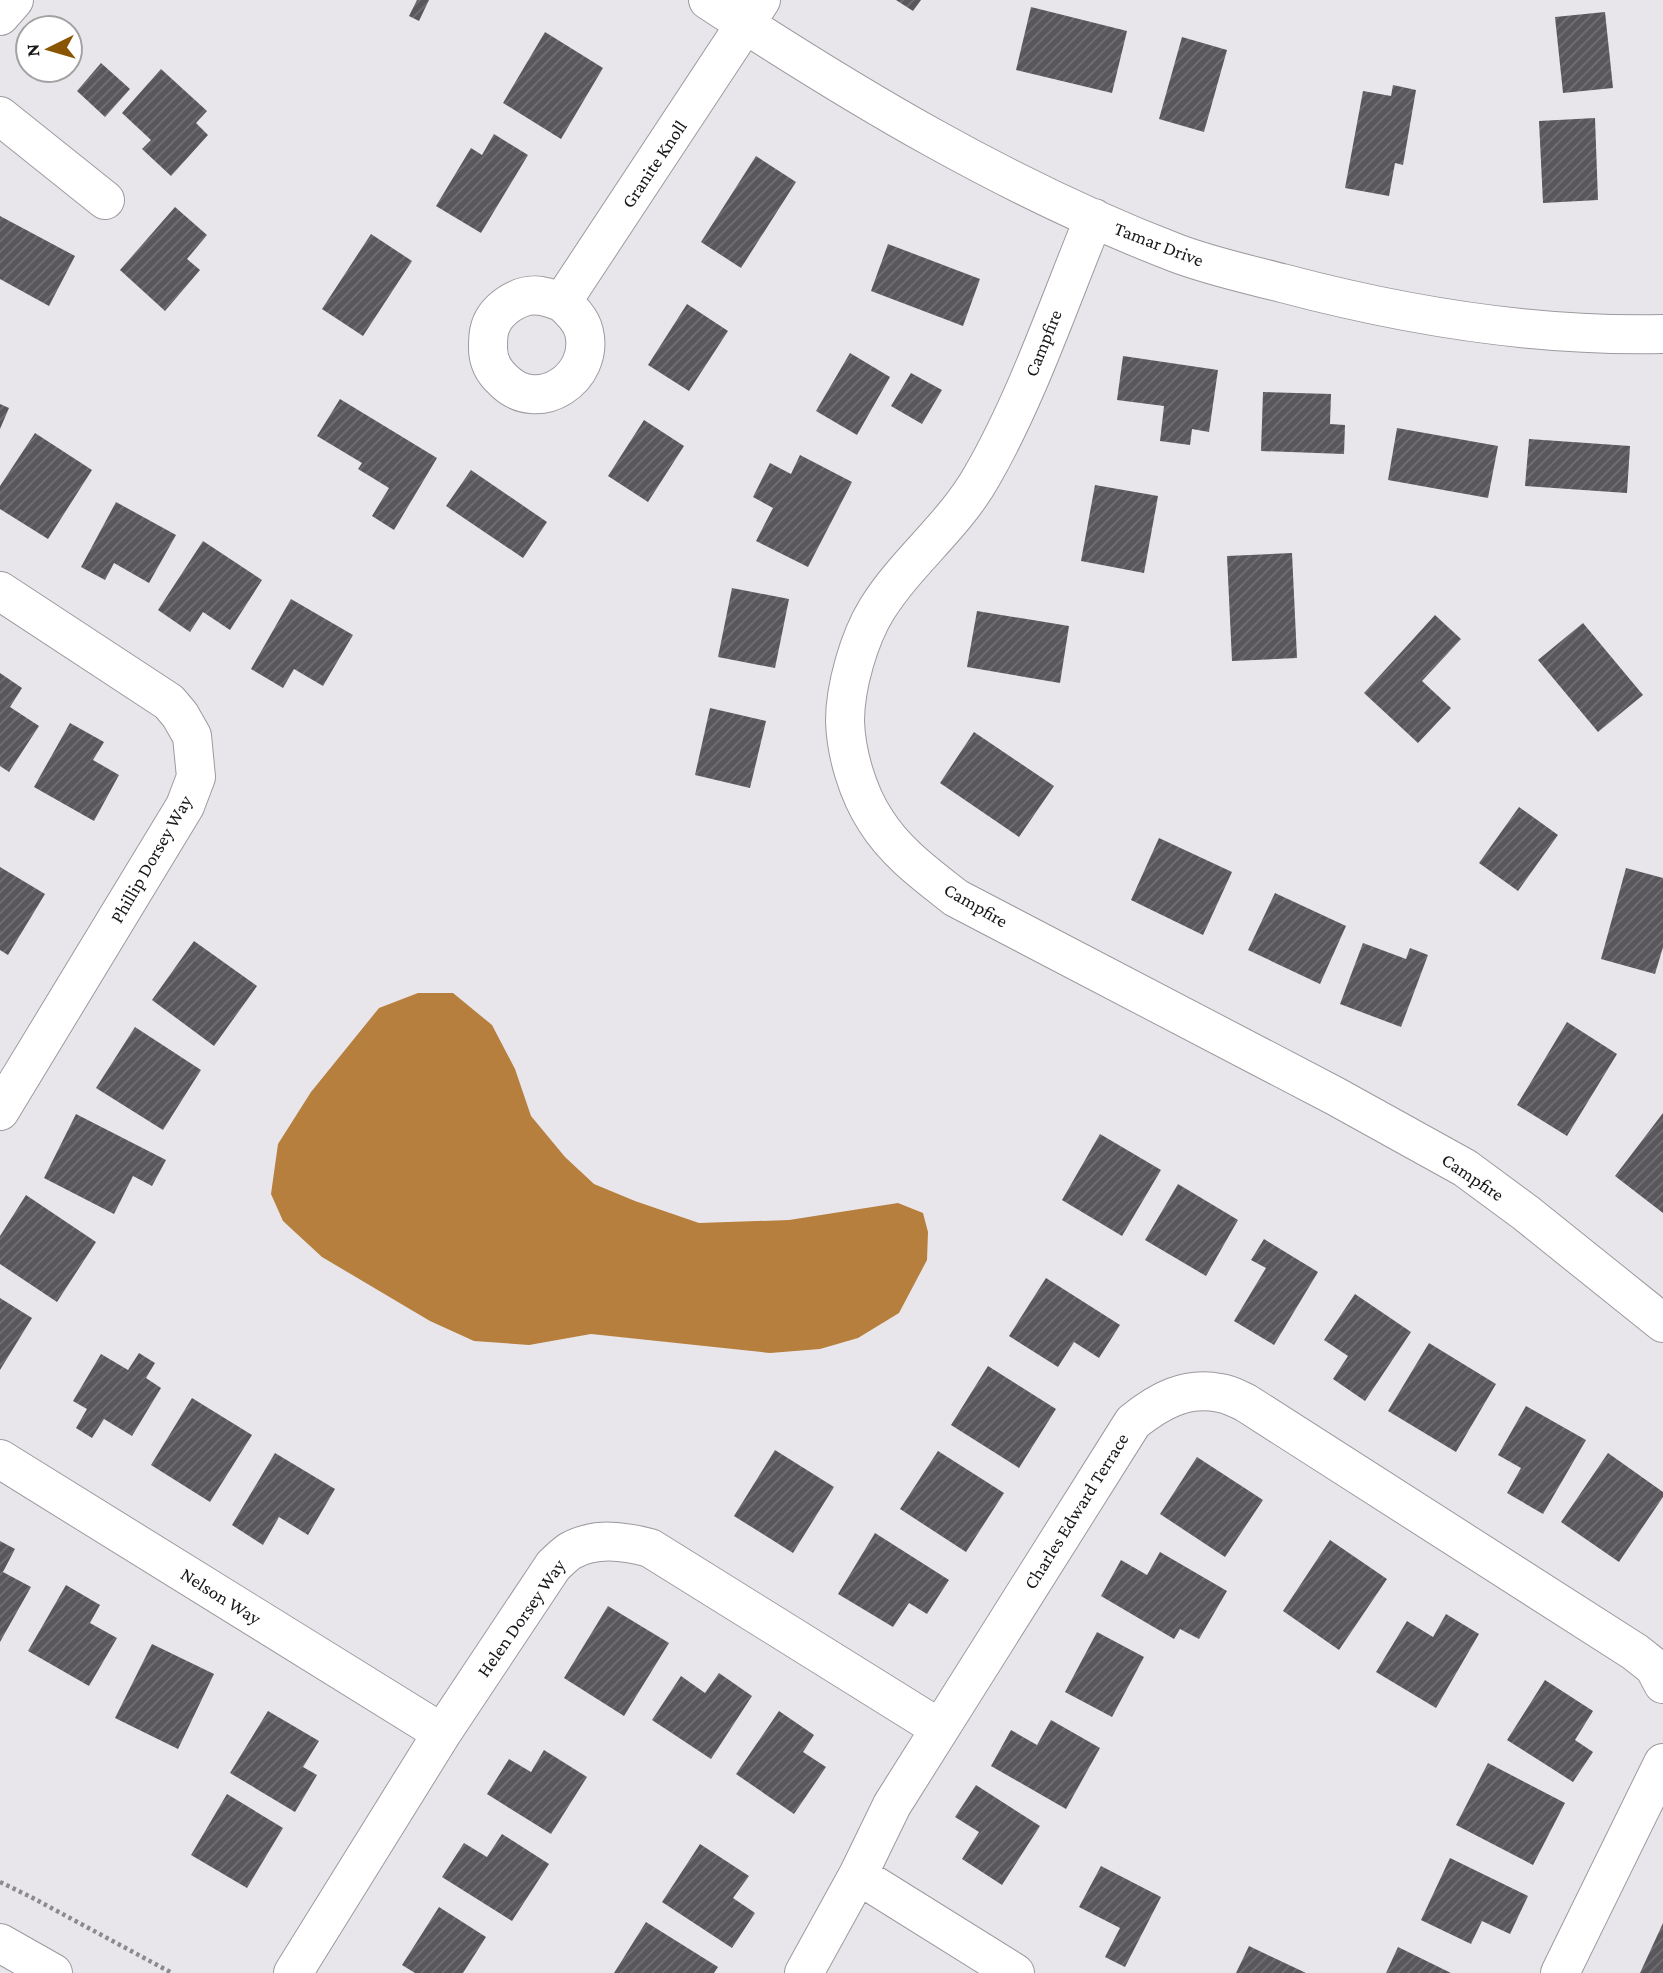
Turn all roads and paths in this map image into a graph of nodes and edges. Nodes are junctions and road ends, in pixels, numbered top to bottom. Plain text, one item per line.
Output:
1 (14, 0) edge
2 (708, 0) edge
3 (753, 12) edge
4 (0, 16) edge
5 (0, 116) edge
6 (104, 200) dead end
7 (1094, 218) junction
8 (562, 302) dead end
9 (1663, 334) edge
10 (0, 591) edge
11 (0, 1111) edge
12 (1662, 1318) edge
13 (0, 1459) edge
14 (1663, 1684) edge
15 (939, 1728) junction
16 (442, 1733) junction
17 (1663, 1763) edge
18 (858, 1875) junction
19 (0, 1882) edge
20 (0, 1943) edge
21 (53, 1973) edge
22 (172, 1973) edge
23 (293, 1973) edge
24 (804, 1973) edge
25 (1015, 1973) edge
26 (1560, 1973) edge

1 - 4 street
2 - 3 street, Tamar Drive
3 - 7 street, Tamar Drive
3 - 8 street, Granite Knoll
5 - 6 street
7 - 9 street, Tamar Drive
7 - 12 street, Campfire
10 - 11 street, Phillip Dorsey Way
13 - 16 street, Nelson Way
14 - 15 street, Charles Edward Terrace
15 - 16 street, Helen Dorsey Way
15 - 18 street, Charles Edward Terrace
16 - 23 street, Helen Dorsey Way
17 - 26 street
18 - 24 street, Charles Edward Terrace
18 - 25 street
19 - 22 path
20 - 21 street

